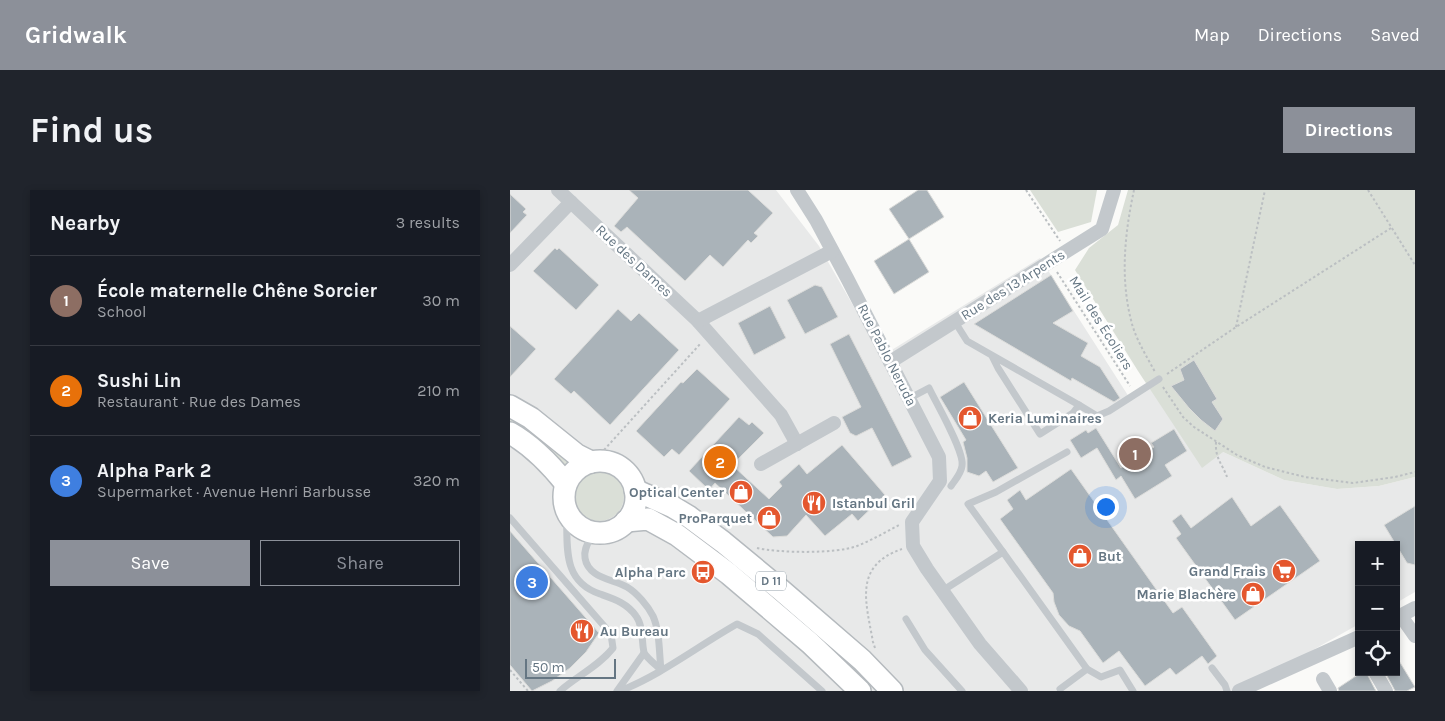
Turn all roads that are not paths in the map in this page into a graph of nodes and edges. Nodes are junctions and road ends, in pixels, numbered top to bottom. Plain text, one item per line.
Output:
1 (558, 190) edge
2 (797, 190) edge
3 (1114, 190) edge
4 (571, 202) junction
5 (832, 251) junction
6 (510, 265) edge
7 (698, 321) junction
8 (955, 322) junction
9 (992, 356) junction
10 (890, 362) junction
11 (1159, 379) road end
12 (910, 398) junction
13 (1079, 405) junction
14 (510, 406) edge
15 (834, 423) dead end
16 (510, 433) edge
17 (797, 444) junction
18 (1067, 452) dead end
19 (598, 454) junction
20 (761, 464) dead end
21 (566, 484) junction
22 (637, 485) junction
23 (950, 486) dead end
24 (566, 508) junction
25 (510, 518) edge
26 (626, 521) junction
27 (594, 532) junction
28 (1003, 552) junction
29 (942, 591) junction
30 (1415, 608) edge
31 (1400, 616) edge
32 (1400, 618) edge
33 (906, 619) dead end
34 (1415, 636) edge
35 (1355, 639) edge
36 (644, 653) junction
37 (1212, 668) dead end
38 (1087, 669) junction
39 (661, 670) junction
40 (1377, 676) edge
41 (1323, 679) dead end
42 (1060, 689) dead end
43 (560, 691) edge
44 (618, 691) edge
45 (822, 691) edge
46 (860, 691) edge
47 (892, 691) edge
48 (962, 691) edge
49 (1021, 691) edge
50 (1133, 691) edge
51 (1228, 691) edge
52 (1239, 691) edge
53 (1330, 691) edge
54 (1386, 691) edge

1 - 4 street, Rue des Dames
2 - 5 street, Rue Pablo Neruda
3 - 8 street, Rue des 13 Arpents
4 - 6 street
4 - 7 street, Rue des Dames
5 - 7 street
5 - 10 street, Rue Pablo Neruda
7 - 17 street, Rue des Dames
8 - 9 lane
8 - 10 street, Rue des 13 Arpents
9 - 13 lane
9 - 13 lane
10 - 12 street, Rue Pablo Neruda
11 - 13 lane
12 - 23 lane
12 - 29 street, Rue Pablo Neruda
14 - 19 main road
15 - 17 street
16 - 21 main road
17 - 20 street
18 - 28 lane
19 - 21 main road
19 - 22 main road
21 - 24 main road
22 - 26 main road
22 - 47 main road, D 11
24 - 27 main road
24 - 36 lane
25 - 43 lane
26 - 27 main road
26 - 46 main road, D 11
27 - 39 lane
28 - 29 lane
28 - 38 lane
29 - 49 street
30 - 31 street
32 - 34 street
33 - 48 lane
35 - 52 street
36 - 39 lane
36 - 44 lane
37 - 51 lane
38 - 42 lane
38 - 50 lane
39 - 44 lane
39 - 45 lane
40 - 54 street
41 - 53 street

